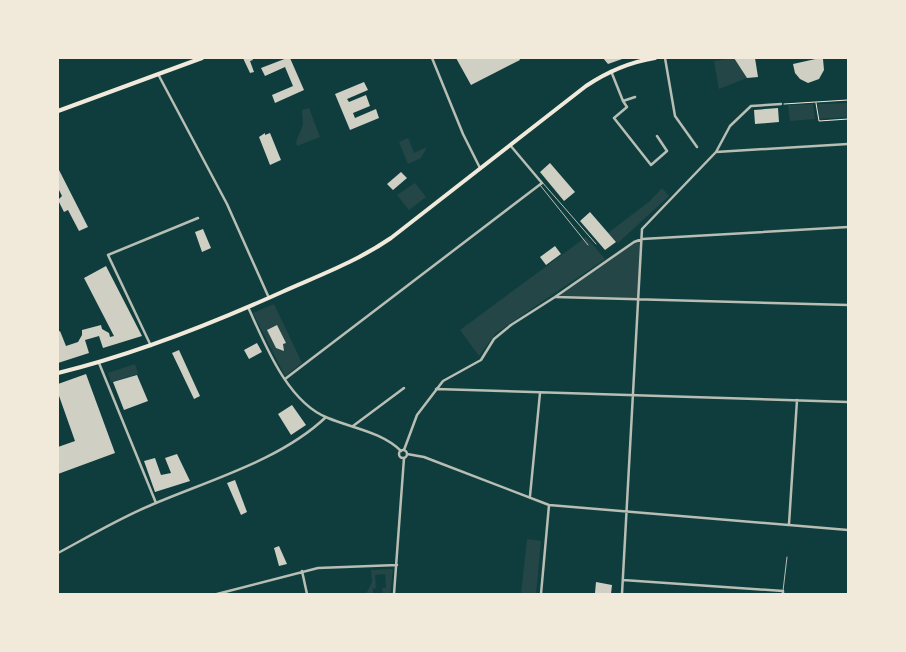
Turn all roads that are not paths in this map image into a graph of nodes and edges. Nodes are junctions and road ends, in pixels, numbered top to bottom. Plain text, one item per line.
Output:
1 (202, 58) edge
2 (432, 58) edge
3 (655, 58) edge
4 (665, 58) edge
5 (611, 71) junction
6 (158, 74) junction
7 (634, 97) dead end
8 (623, 101) junction
9 (781, 104) road end
10 (58, 112) edge
11 (657, 136) dead end
12 (848, 144) edge
13 (510, 145) junction
14 (697, 147) dead end
15 (716, 152) junction
16 (480, 168) junction
17 (541, 184) junction
18 (198, 218) dead end
19 (848, 227) edge
20 (642, 239) junction
21 (596, 244) dead end
22 (588, 245) dead end
23 (555, 297) junction
24 (269, 298) junction
25 (639, 300) junction
26 (848, 304) edge
27 (248, 308) junction
28 (151, 346) junction
29 (99, 363) junction
30 (58, 373) edge
31 (285, 379) junction
32 (404, 388) dead end
33 (436, 389) junction
34 (540, 393) junction
35 (634, 396) junction
36 (797, 400) junction
37 (848, 402) edge
38 (326, 418) junction
39 (352, 427) junction
40 (402, 451) junction
41 (407, 454) junction
42 (404, 458) junction
43 (530, 496) junction
44 (156, 503) junction
45 (549, 505) junction
46 (626, 512) junction
47 (789, 524) junction
48 (848, 530) edge
49 (58, 553) edge
50 (786, 557) dead end
51 (397, 565) junction
52 (302, 571) junction
53 (623, 580) junction
54 (783, 593) edge
55 (217, 594) edge
56 (307, 594) edge
57 (394, 594) edge
58 (542, 594) edge
59 (622, 594) edge

1 - 6 main road
2 - 16 street
3 - 5 main road
4 - 14 street
5 - 8 street
5 - 13 main road
6 - 10 main road
6 - 24 street
7 - 8 street
8 - 11 street
9 - 15 street
12 - 15 street
13 - 16 main road
13 - 17 street
15 - 20 street
16 - 24 main road
17 - 21 lane
17 - 22 lane
17 - 31 street
18 - 28 street
19 - 20 street
20 - 23 street
20 - 25 street
23 - 25 street
23 - 33 street
24 - 27 main road
25 - 26 street
25 - 35 street
27 - 28 main road
27 - 31 street
28 - 29 main road
29 - 30 main road
29 - 44 street
31 - 38 street
32 - 39 street
33 - 34 street
33 - 40 street
34 - 35 street
34 - 43 street
35 - 36 street
35 - 46 street
36 - 37 street
36 - 47 street
38 - 39 street
38 - 44 street
39 - 40 street
40 - 41 street
40 - 42 street
41 - 42 street
41 - 43 street
42 - 51 street
43 - 45 street
44 - 49 street
45 - 46 street
45 - 58 street
46 - 47 street
46 - 53 street
47 - 48 street
50 - 54 lane
51 - 52 street
51 - 57 street
52 - 55 street
52 - 56 street
53 - 54 street
53 - 59 street

